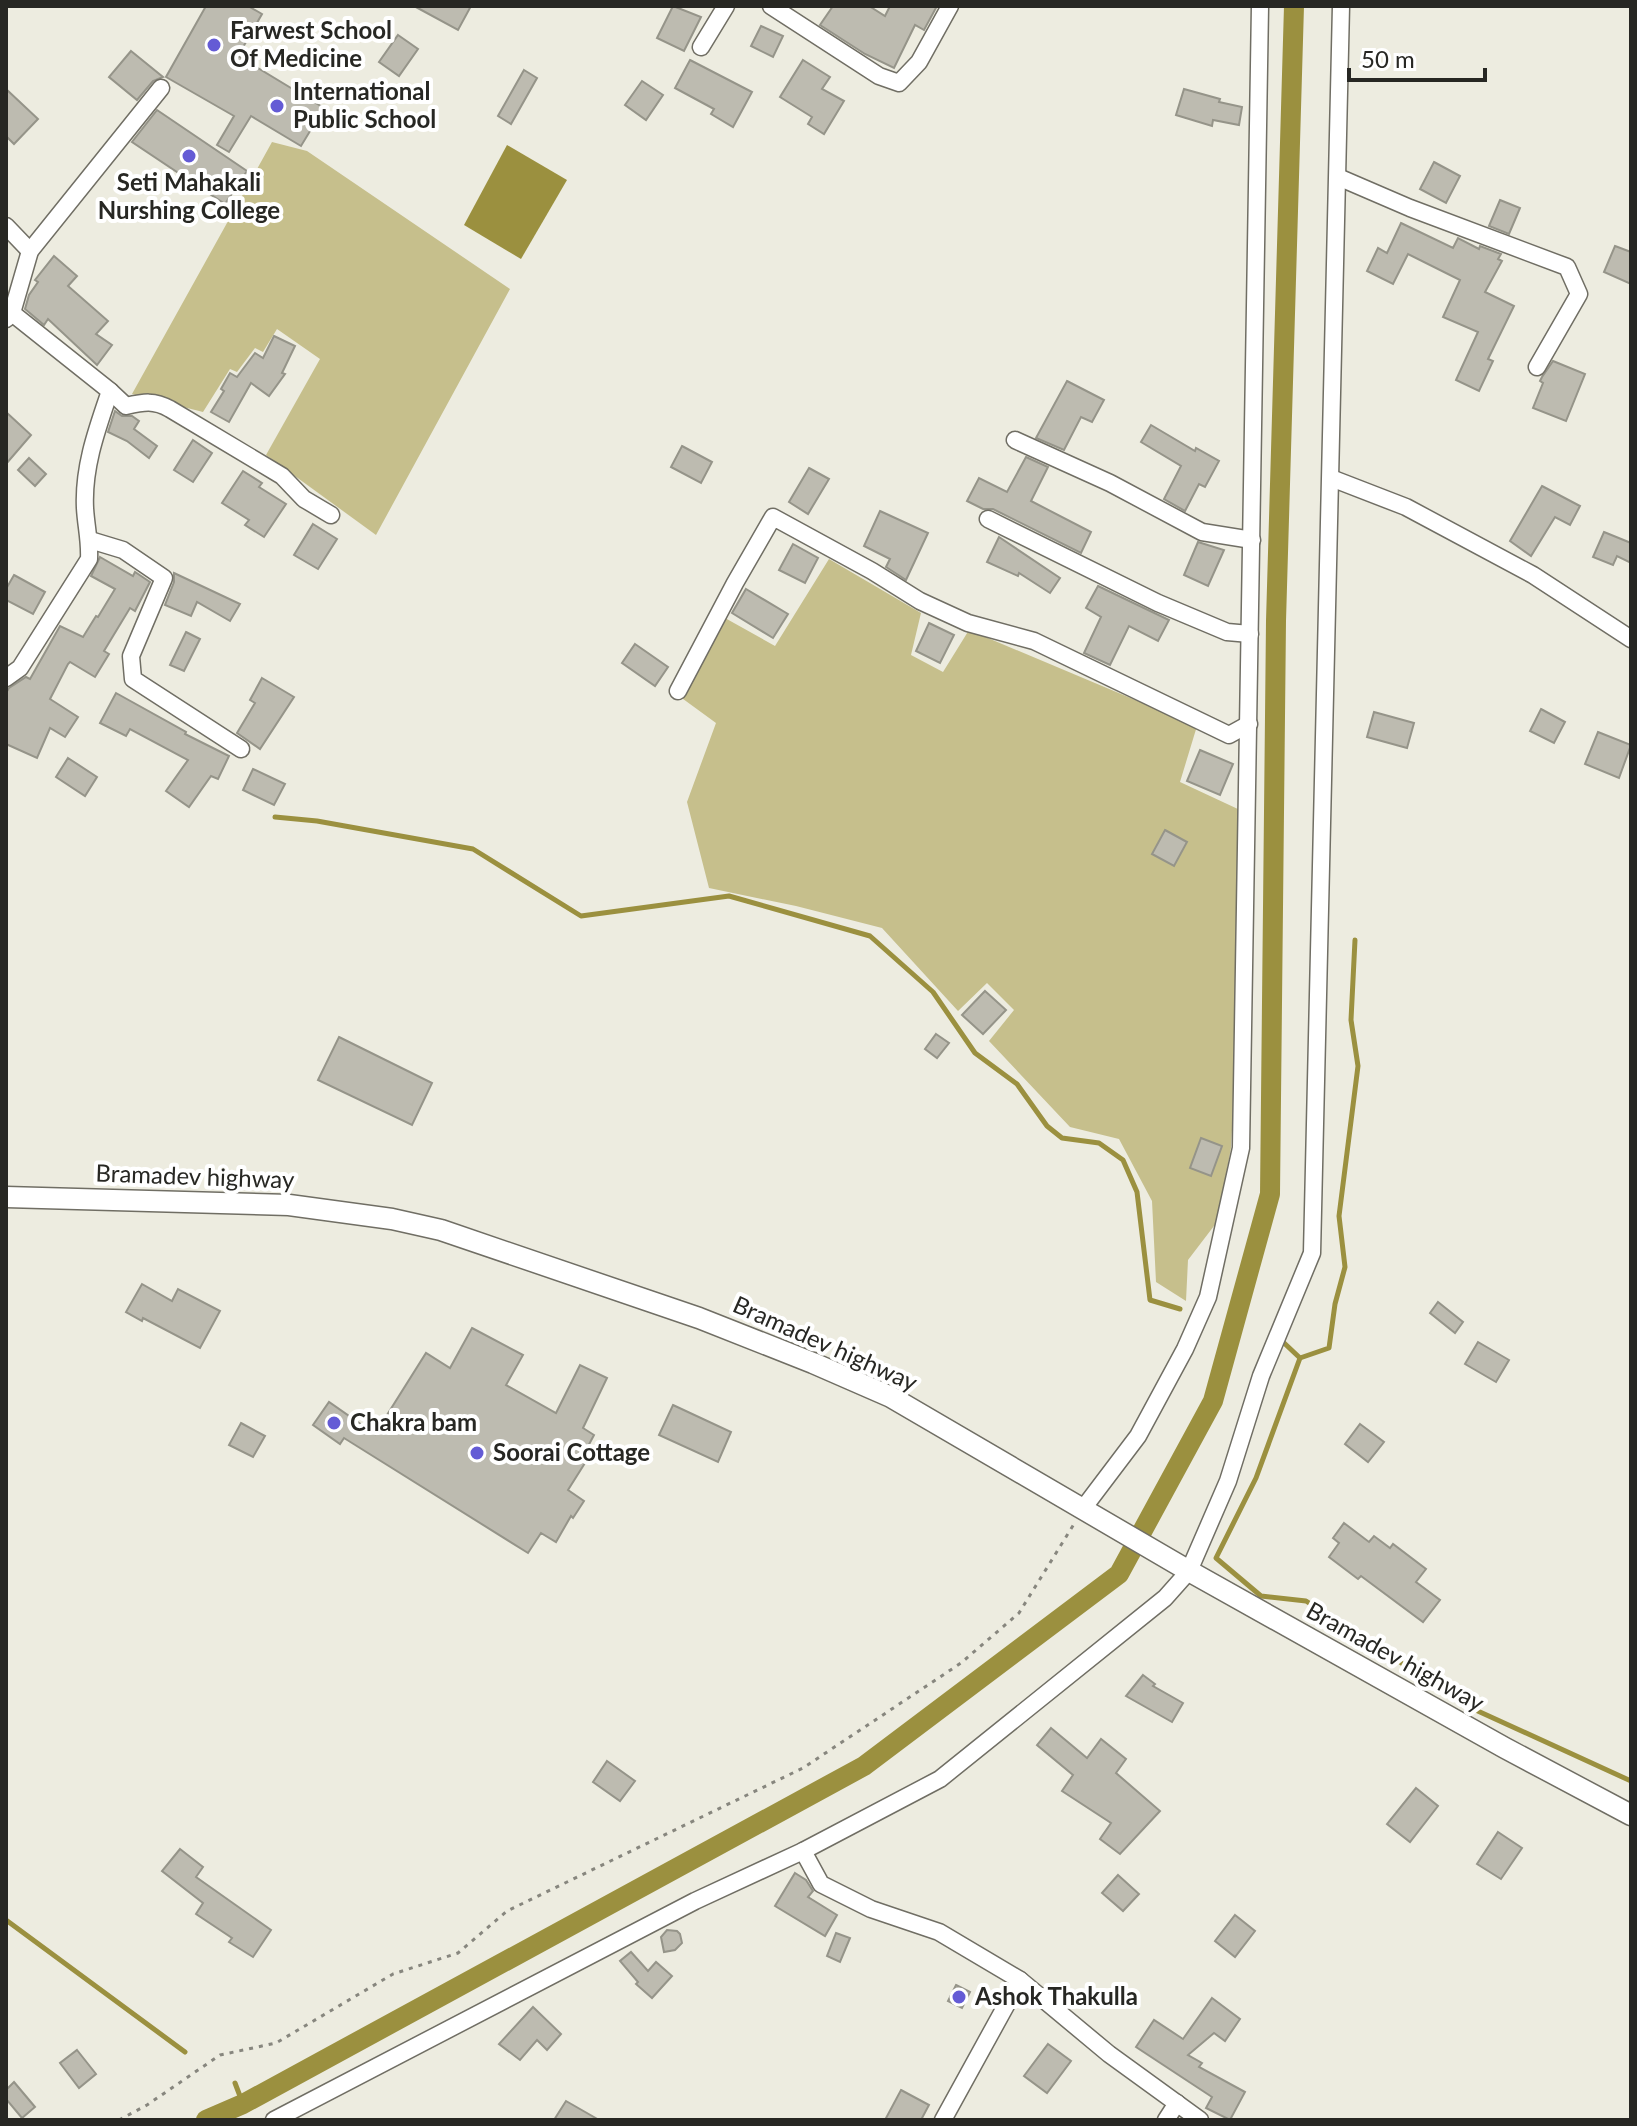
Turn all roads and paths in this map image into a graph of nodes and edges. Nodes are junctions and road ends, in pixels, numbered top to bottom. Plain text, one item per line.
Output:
1 (726, 6) edge
2 (771, 6) edge
3 (950, 6) edge
4 (1260, 6) edge
5 (1341, 6) edge
6 (701, 47) dead end
7 (161, 88) dead end
8 (1338, 177) junction
9 (6, 226) edge
10 (30, 251) junction
11 (9, 316) edge
12 (1537, 367) dead end
13 (110, 391) junction
14 (1015, 440) dead end
15 (1331, 478) junction
16 (331, 515) dead end
17 (988, 519) dead end
18 (90, 540) junction
19 (1252, 540) junction
20 (1250, 634) junction
21 (1631, 639) edge
22 (6, 678) edge
23 (678, 691) dead end
24 (1249, 724) junction
25 (241, 749) dead end
26 (6, 1197) edge
27 (1087, 1513) junction
28 (1185, 1569) junction
29 (1631, 1815) edge
30 (803, 1851) junction
31 (1020, 1980) junction
32 (1177, 2103) junction
33 (119, 2120) edge
34 (274, 2120) edge
35 (943, 2120) edge
36 (1166, 2120) edge
37 (1200, 2120) edge

1 - 6 street
2 - 3 street
4 - 19 street
5 - 8 street
7 - 10 street
8 - 12 street
8 - 15 street
9 - 10 street
10 - 11 street
11 - 13 street
13 - 16 street
13 - 18 street
14 - 19 street
15 - 21 street
15 - 28 street
17 - 20 street
18 - 22 street
18 - 25 street
19 - 20 street
20 - 24 street
23 - 24 street
24 - 27 street
26 - 27 street, Bramadev highway
27 - 28 street, Bramadev highway
27 - 33 path
28 - 29 street, Bramadev highway
28 - 30 street
30 - 31 street
30 - 34 street
31 - 32 street
31 - 35 street
32 - 36 street
32 - 37 street

